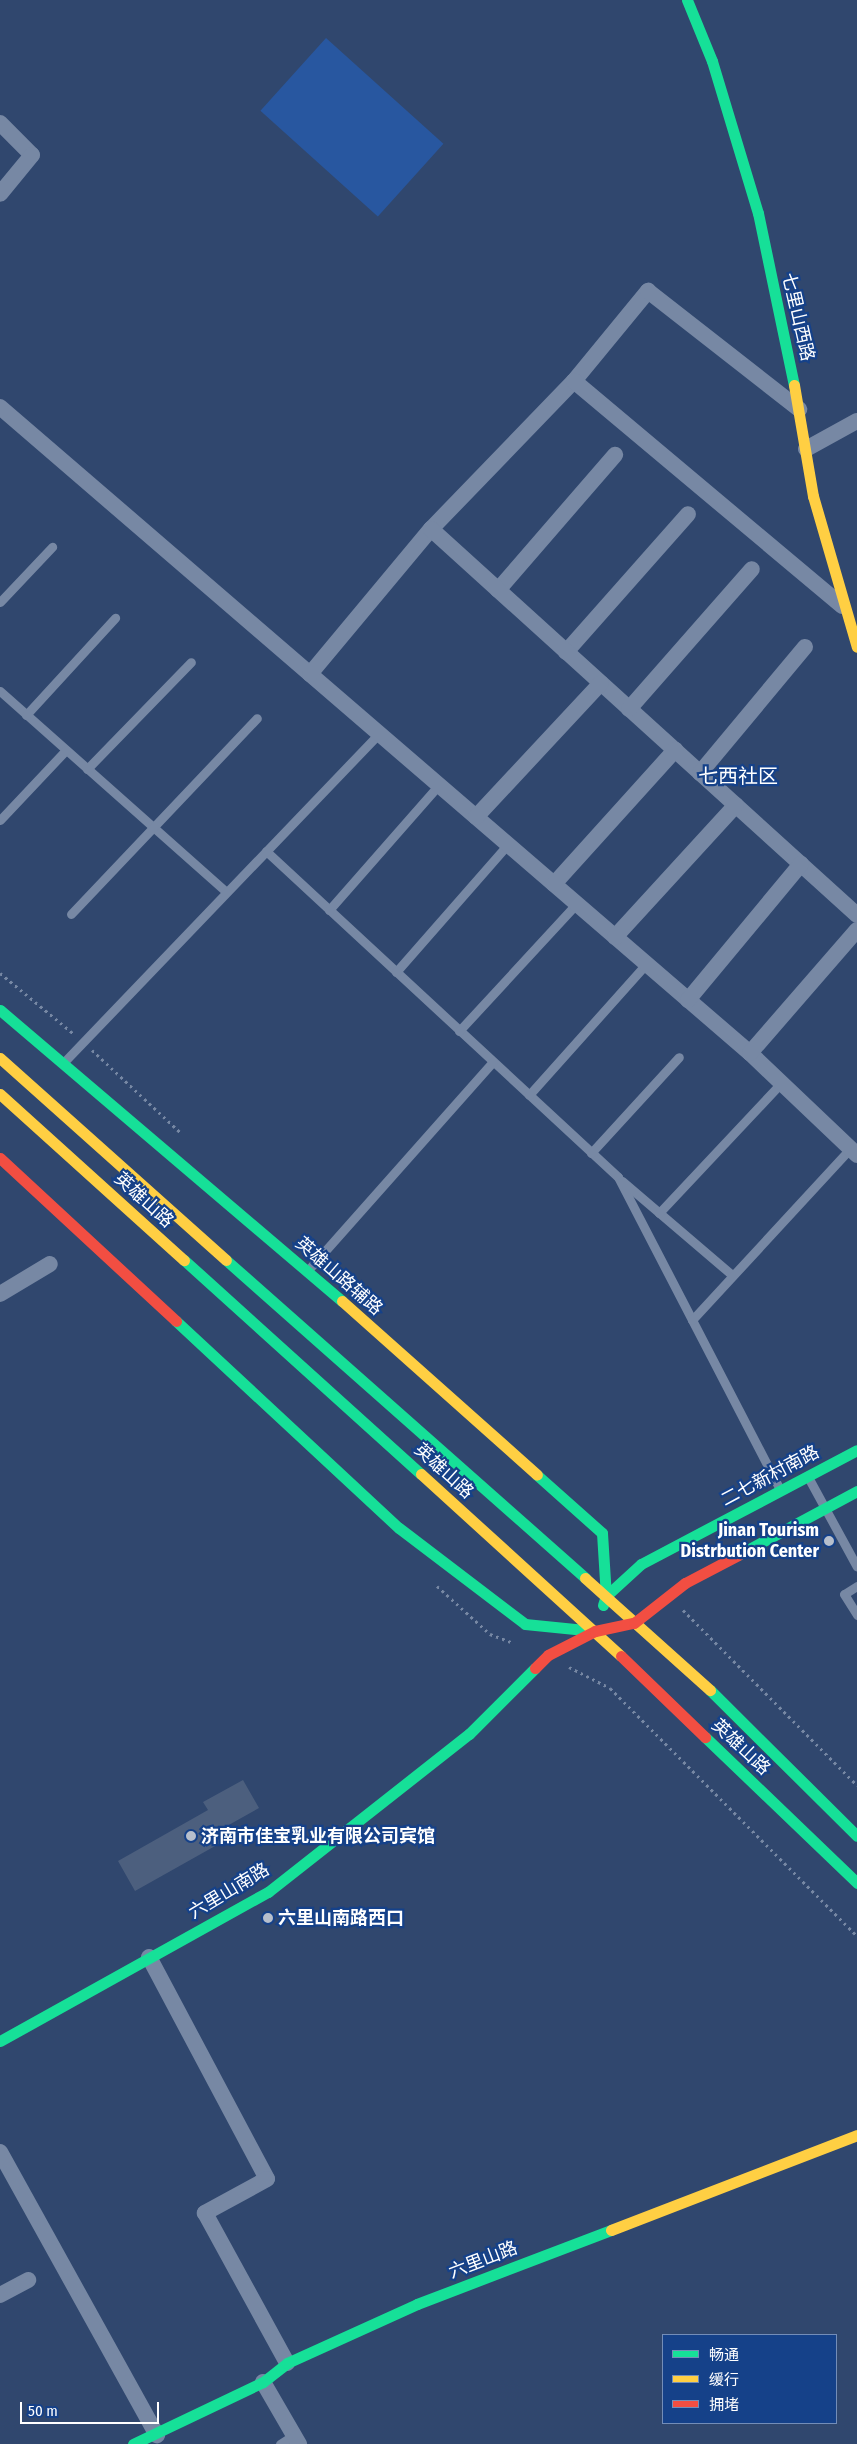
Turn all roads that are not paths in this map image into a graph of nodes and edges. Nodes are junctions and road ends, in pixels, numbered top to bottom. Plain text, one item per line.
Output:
1 (687, 0) edge
2 (0, 123) edge
3 (0, 194) edge
4 (574, 381) junction
5 (0, 407) edge
6 (799, 409) junction
7 (857, 421) edge
8 (806, 449) junction
9 (615, 455) dead end
10 (688, 514) dead end
11 (431, 529) junction
12 (52, 547) dead end
13 (752, 569) dead end
14 (498, 590) junction
15 (0, 602) edge
16 (842, 606) junction
17 (114, 618) dead end
18 (805, 647) dead end
19 (857, 647) edge
20 (566, 652) junction
21 (191, 662) dead end
22 (310, 674) junction
23 (601, 683) junction
24 (0, 692) edge
25 (629, 709) junction
26 (26, 715) junction
27 (257, 718) dead end
28 (378, 733) junction
29 (66, 750) junction
30 (675, 750) junction
31 (87, 769) junction
32 (700, 773) junction
33 (439, 785) junction
34 (736, 805) junction
35 (476, 817) junction
36 (0, 820) edge
37 (154, 828) junction
38 (508, 844) junction
39 (266, 851) junction
40 (802, 864) junction
41 (554, 884) junction
42 (226, 892) junction
43 (576, 904) junction
44 (329, 910) junction
45 (71, 914) dead end
46 (857, 915) edge
47 (857, 930) edge
48 (615, 937) junction
49 (646, 964) junction
50 (396, 972) junction
51 (688, 1000) junction
52 (0, 1010) edge
53 (460, 1031) junction
54 (750, 1053) junction
55 (679, 1057) dead end
56 (0, 1058) edge
57 (493, 1062) junction
58 (63, 1063) junction
59 (781, 1083) junction
60 (0, 1094) edge
61 (529, 1095) junction
62 (853, 1152) edge
63 (591, 1153) junction
64 (0, 1158) edge
65 (618, 1177) junction
66 (659, 1213) junction
67 (50, 1264) dead end
68 (308, 1271) junction
69 (732, 1275) junction
70 (0, 1294) edge
71 (692, 1320) junction
72 (857, 1450) edge
73 (808, 1476) junction
74 (780, 1490) junction
75 (857, 1490) edge
76 (824, 1508) junction
77 (857, 1567) edge
78 (857, 1586) edge
79 (606, 1596) junction
80 (857, 1615) edge
81 (634, 1623) junction
82 (595, 1631) junction
83 (857, 1836) edge
84 (857, 1883) edge
85 (149, 1958) junction
86 (0, 2042) edge
87 (857, 2135) edge
88 (0, 2152) edge
89 (28, 2280) dead end
90 (0, 2295) edge
91 (287, 2363) junction
92 (263, 2382) junction
93 (157, 2435) junction
94 (291, 2441) edge
95 (133, 2444) edge

1 - 6 main road, 七里山西路
2 - 3 street
4 - 6 street
4 - 11 street
4 - 16 street
5 - 22 street
6 - 8 main road, 七里山西路
7 - 8 street
8 - 16 main road, 七里山西路
9 - 14 street
10 - 20 street
11 - 14 street
11 - 22 street
12 - 15 lane
13 - 25 street
14 - 20 street
16 - 19 main road, 七里山西路
17 - 26 lane
18 - 32 street
20 - 23 street
21 - 31 lane
22 - 28 street
23 - 25 street
23 - 35 street
24 - 26 lane
25 - 30 street
26 - 29 lane
27 - 37 lane
28 - 33 street
28 - 39 lane
29 - 31 lane
29 - 36 lane
30 - 32 street
30 - 41 street
31 - 37 lane
32 - 34 street
33 - 35 street
33 - 44 lane
34 - 40 street
34 - 48 street
35 - 38 street
37 - 42 lane
37 - 45 lane
38 - 41 street
38 - 50 lane
39 - 42 lane
39 - 44 lane
40 - 46 street
40 - 51 street
41 - 43 street
42 - 58 lane
43 - 48 street
43 - 53 lane
44 - 50 lane
47 - 54 street
48 - 49 street
49 - 51 street
49 - 61 lane
50 - 53 lane
51 - 54 street
52 - 58 main road, 英雄山路辅路
53 - 57 lane
54 - 59 street
55 - 63 lane
56 - 79 main road, 英雄山路
57 - 61 lane
57 - 68 lane
58 - 68 main road, 英雄山路辅路
59 - 62 street
59 - 66 lane
60 - 82 main road, 英雄山路
61 - 63 lane
62 - 69 lane
63 - 65 lane
64 - 82 main road
65 - 66 lane
65 - 71 lane
66 - 69 lane
67 - 70 street
68 - 79 main road, 英雄山路辅路
69 - 71 lane
71 - 74 lane
72 - 73 main road, 二七新村南路
73 - 74 main road, 二七新村南路
73 - 76 lane
74 - 79 main road, 二七新村南路
75 - 76 main road
76 - 77 lane
76 - 81 main road
78 - 80 lane
79 - 81 main road, 英雄山路
79 - 82 main road
81 - 82 main road
81 - 83 main road, 英雄山路
82 - 84 main road, 英雄山路
82 - 85 main road, 六里山南路
85 - 86 main road, 六里山南路
85 - 91 street
87 - 91 main road, 六里山路
88 - 93 street
89 - 90 street
91 - 92 main road, 六里山路
92 - 93 main road, 六里山路
92 - 94 street
93 - 95 main road, 六里山路

